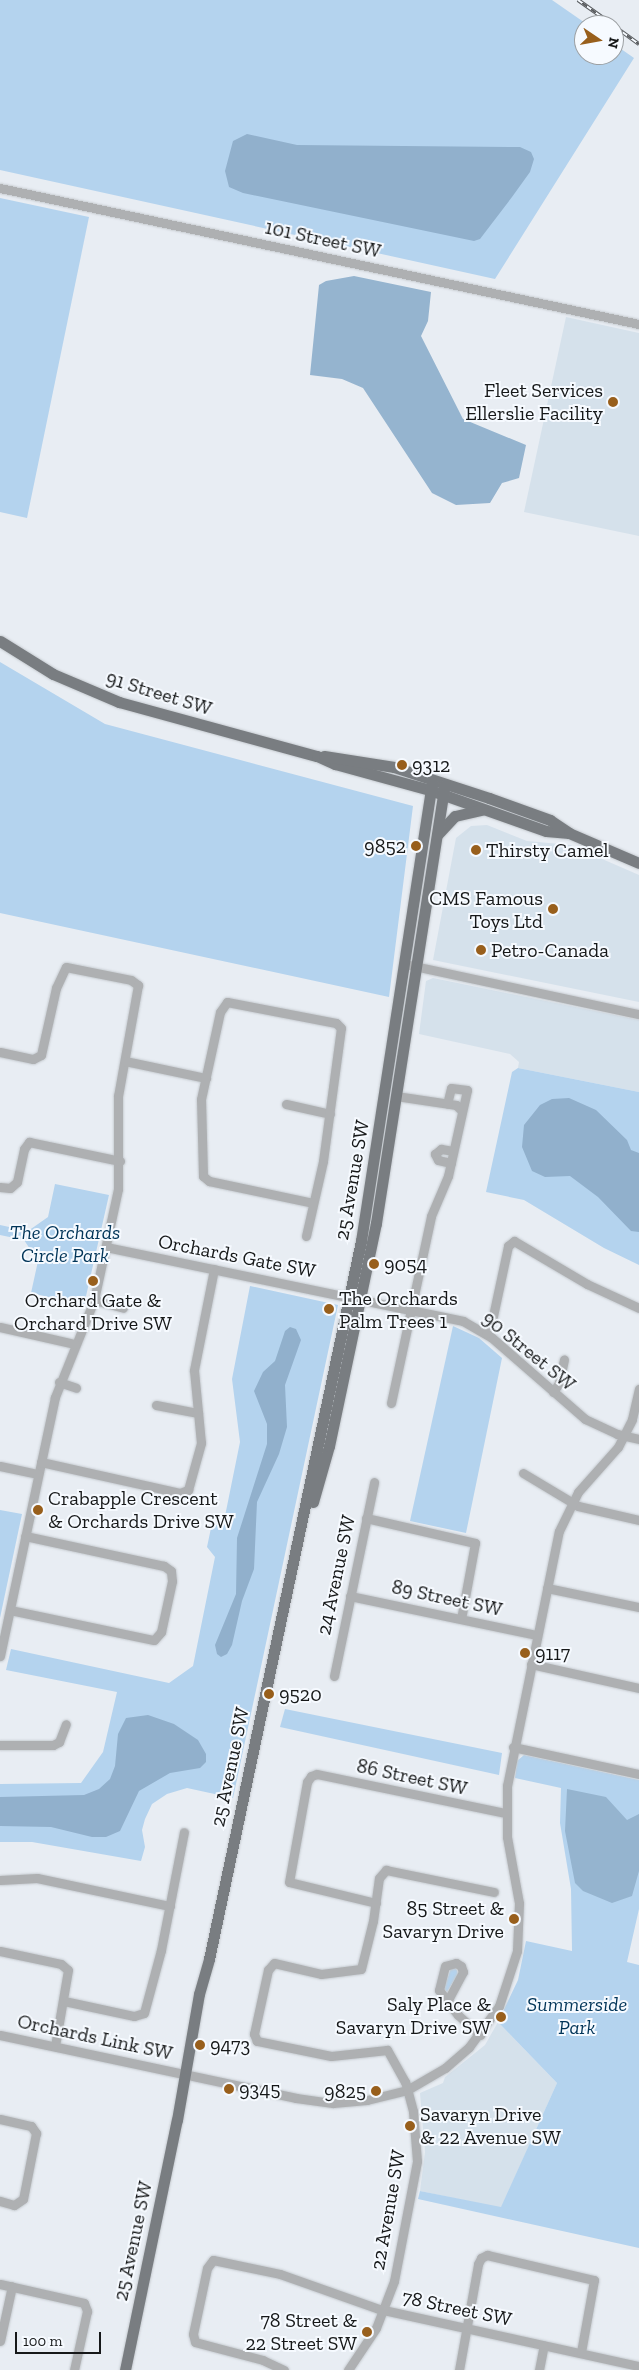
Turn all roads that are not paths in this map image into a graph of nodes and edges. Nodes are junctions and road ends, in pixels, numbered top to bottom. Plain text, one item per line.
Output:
1 (0, 188) edge
2 (639, 324) edge
3 (0, 641) edge
4 (431, 785) junction
5 (444, 789) junction
6 (498, 812) junction
7 (569, 833) junction
8 (436, 837) junction
9 (639, 863) edge
10 (411, 966) junction
11 (639, 1014) edge
12 (0, 1052) edge
13 (124, 1061) junction
14 (206, 1078) junction
15 (396, 1096) junction
16 (286, 1104) dead end
17 (446, 1104) junction
18 (462, 1111) junction
19 (330, 1114) junction
20 (454, 1151) junction
21 (120, 1161) junction
22 (451, 1163) junction
23 (0, 1187) edge
24 (314, 1203) junction
25 (306, 1236) dead end
26 (106, 1247) junction
27 (214, 1269) junction
28 (355, 1298) junction
29 (94, 1300) junction
30 (123, 1308) dead end
31 (639, 1308) edge
32 (411, 1309) junction
33 (0, 1327) edge
34 (486, 1333) junction
35 (75, 1344) junction
36 (564, 1360) dead end
37 (59, 1382) junction
38 (76, 1388) dead end
39 (639, 1389) edge
40 (553, 1392) junction
41 (391, 1403) dead end
42 (156, 1405) dead end
43 (198, 1413) junction
44 (624, 1436) junction
45 (639, 1439) edge
46 (41, 1462) junction
47 (0, 1466) edge
48 (523, 1473) dead end
49 (38, 1474) junction
50 (374, 1482) dead end
51 (572, 1503) junction
52 (366, 1518) junction
53 (639, 1520) edge
54 (25, 1536) junction
55 (547, 1588) junction
56 (350, 1596) junction
57 (639, 1607) edge
58 (10, 1610) junction
59 (462, 1619) junction
60 (537, 1636) junction
61 (0, 1656) edge
62 (531, 1664) junction
63 (334, 1676) dead end
64 (639, 1688) edge
65 (66, 1724) dead end
66 (0, 1744) edge
67 (513, 1747) junction
68 (639, 1774) edge
69 (506, 1813) junction
70 (184, 1832) dead end
71 (0, 1880) edge
72 (494, 1892) dead end
73 (376, 1903) junction
74 (170, 1906) junction
75 (0, 1951) edge
76 (448, 2000) dead end
77 (64, 2001) junction
78 (0, 2035) edge
79 (480, 2035) junction
80 (55, 2046) junction
81 (187, 2074) junction
82 (407, 2090) junction
83 (0, 2119) edge
84 (0, 2201) edge
85 (0, 2284) edge
86 (12, 2286) junction
87 (384, 2310) junction
88 (467, 2328) junction
89 (0, 2341) edge
90 (544, 2345) junction
91 (581, 2352) junction
92 (639, 2366) edge
93 (74, 2370) edge
94 (125, 2370) edge
95 (284, 2370) edge
96 (348, 2370) edge
97 (459, 2370) edge
98 (539, 2370) edge

1 - 2 street, 101 Street SW
3 - 4 main road, 91 Street SW
4 - 5 main road, 91 Street SW
4 - 10 main road, 25 Avenue SW
5 - 6 main road, 91 Street SW
5 - 7 main road, 91 Street SW
5 - 8 main road, 25 Avenue SW
6 - 7 main road, 91 Street SW
6 - 8 main road
7 - 9 main road, 91 Street SW
8 - 10 main road, 25 Avenue SW
10 - 11 street
10 - 15 main road, 25 Avenue SW
10 - 28 main road, 25 Avenue SW
12 - 13 street
13 - 14 street
13 - 21 street
14 - 19 street
14 - 24 street
15 - 17 street
15 - 28 main road, 25 Avenue SW
16 - 19 street
17 - 18 street
17 - 18 street
18 - 20 street
19 - 24 street
20 - 22 street
20 - 22 street
21 - 23 street
21 - 26 street
22 - 32 street
24 - 25 street
26 - 27 street, Orchards Gate SW
26 - 29 street
27 - 28 street, Orchards Gate SW
27 - 43 street
28 - 32 street, 90 Street SW
28 - 81 main road, 25 Avenue SW
29 - 30 street
29 - 35 street
31 - 34 street
32 - 34 street, 90 Street SW
32 - 41 street
33 - 35 street
34 - 40 street, 90 Street SW
35 - 37 street
36 - 40 street
37 - 38 street
37 - 46 street
39 - 44 street, Orchards Link SW
40 - 44 street, 90 Street SW
42 - 43 street
43 - 46 street
44 - 45 street, 90 Street SW
44 - 51 street, Orchards Link SW
46 - 49 street
47 - 49 street
48 - 51 street
49 - 54 street
50 - 52 street, 24 Avenue SW
51 - 53 street
51 - 55 street, Orchards Link SW
52 - 56 street, 24 Avenue SW
52 - 59 street
54 - 58 street
54 - 58 street
55 - 57 street
55 - 60 street, Orchards Link SW
56 - 59 street, 89 Street SW
56 - 63 street, 24 Avenue SW
58 - 61 street
59 - 60 street, 89 Street SW
60 - 62 street, Orchards Link SW
62 - 64 street
62 - 67 street, Orchards Link SW
65 - 66 street
67 - 68 street
67 - 69 street, Orchards Link SW
69 - 73 street, 86 Street SW
69 - 79 street, Orchards Link SW
70 - 74 street
71 - 74 street
72 - 73 street
73 - 82 street, 22 Avenue SW
74 - 77 street
75 - 77 street
76 - 79 street
77 - 80 street
78 - 80 street, Orchards Link SW
79 - 82 street, Orchards Link SW
80 - 81 street, Orchards Link SW
81 - 82 street, Orchards Link SW
81 - 94 main road, 25 Avenue SW
82 - 87 street, 22 Avenue SW
83 - 84 street
85 - 86 street
86 - 89 street
86 - 93 street
87 - 88 street, 78 Street SW
87 - 95 street, 78 Street SW
87 - 96 street, 22 Avenue SW
88 - 90 street, 78 Street SW
88 - 91 street
88 - 97 street
90 - 91 street, 78 Street SW
90 - 98 street
91 - 92 street, 78 Street SW

